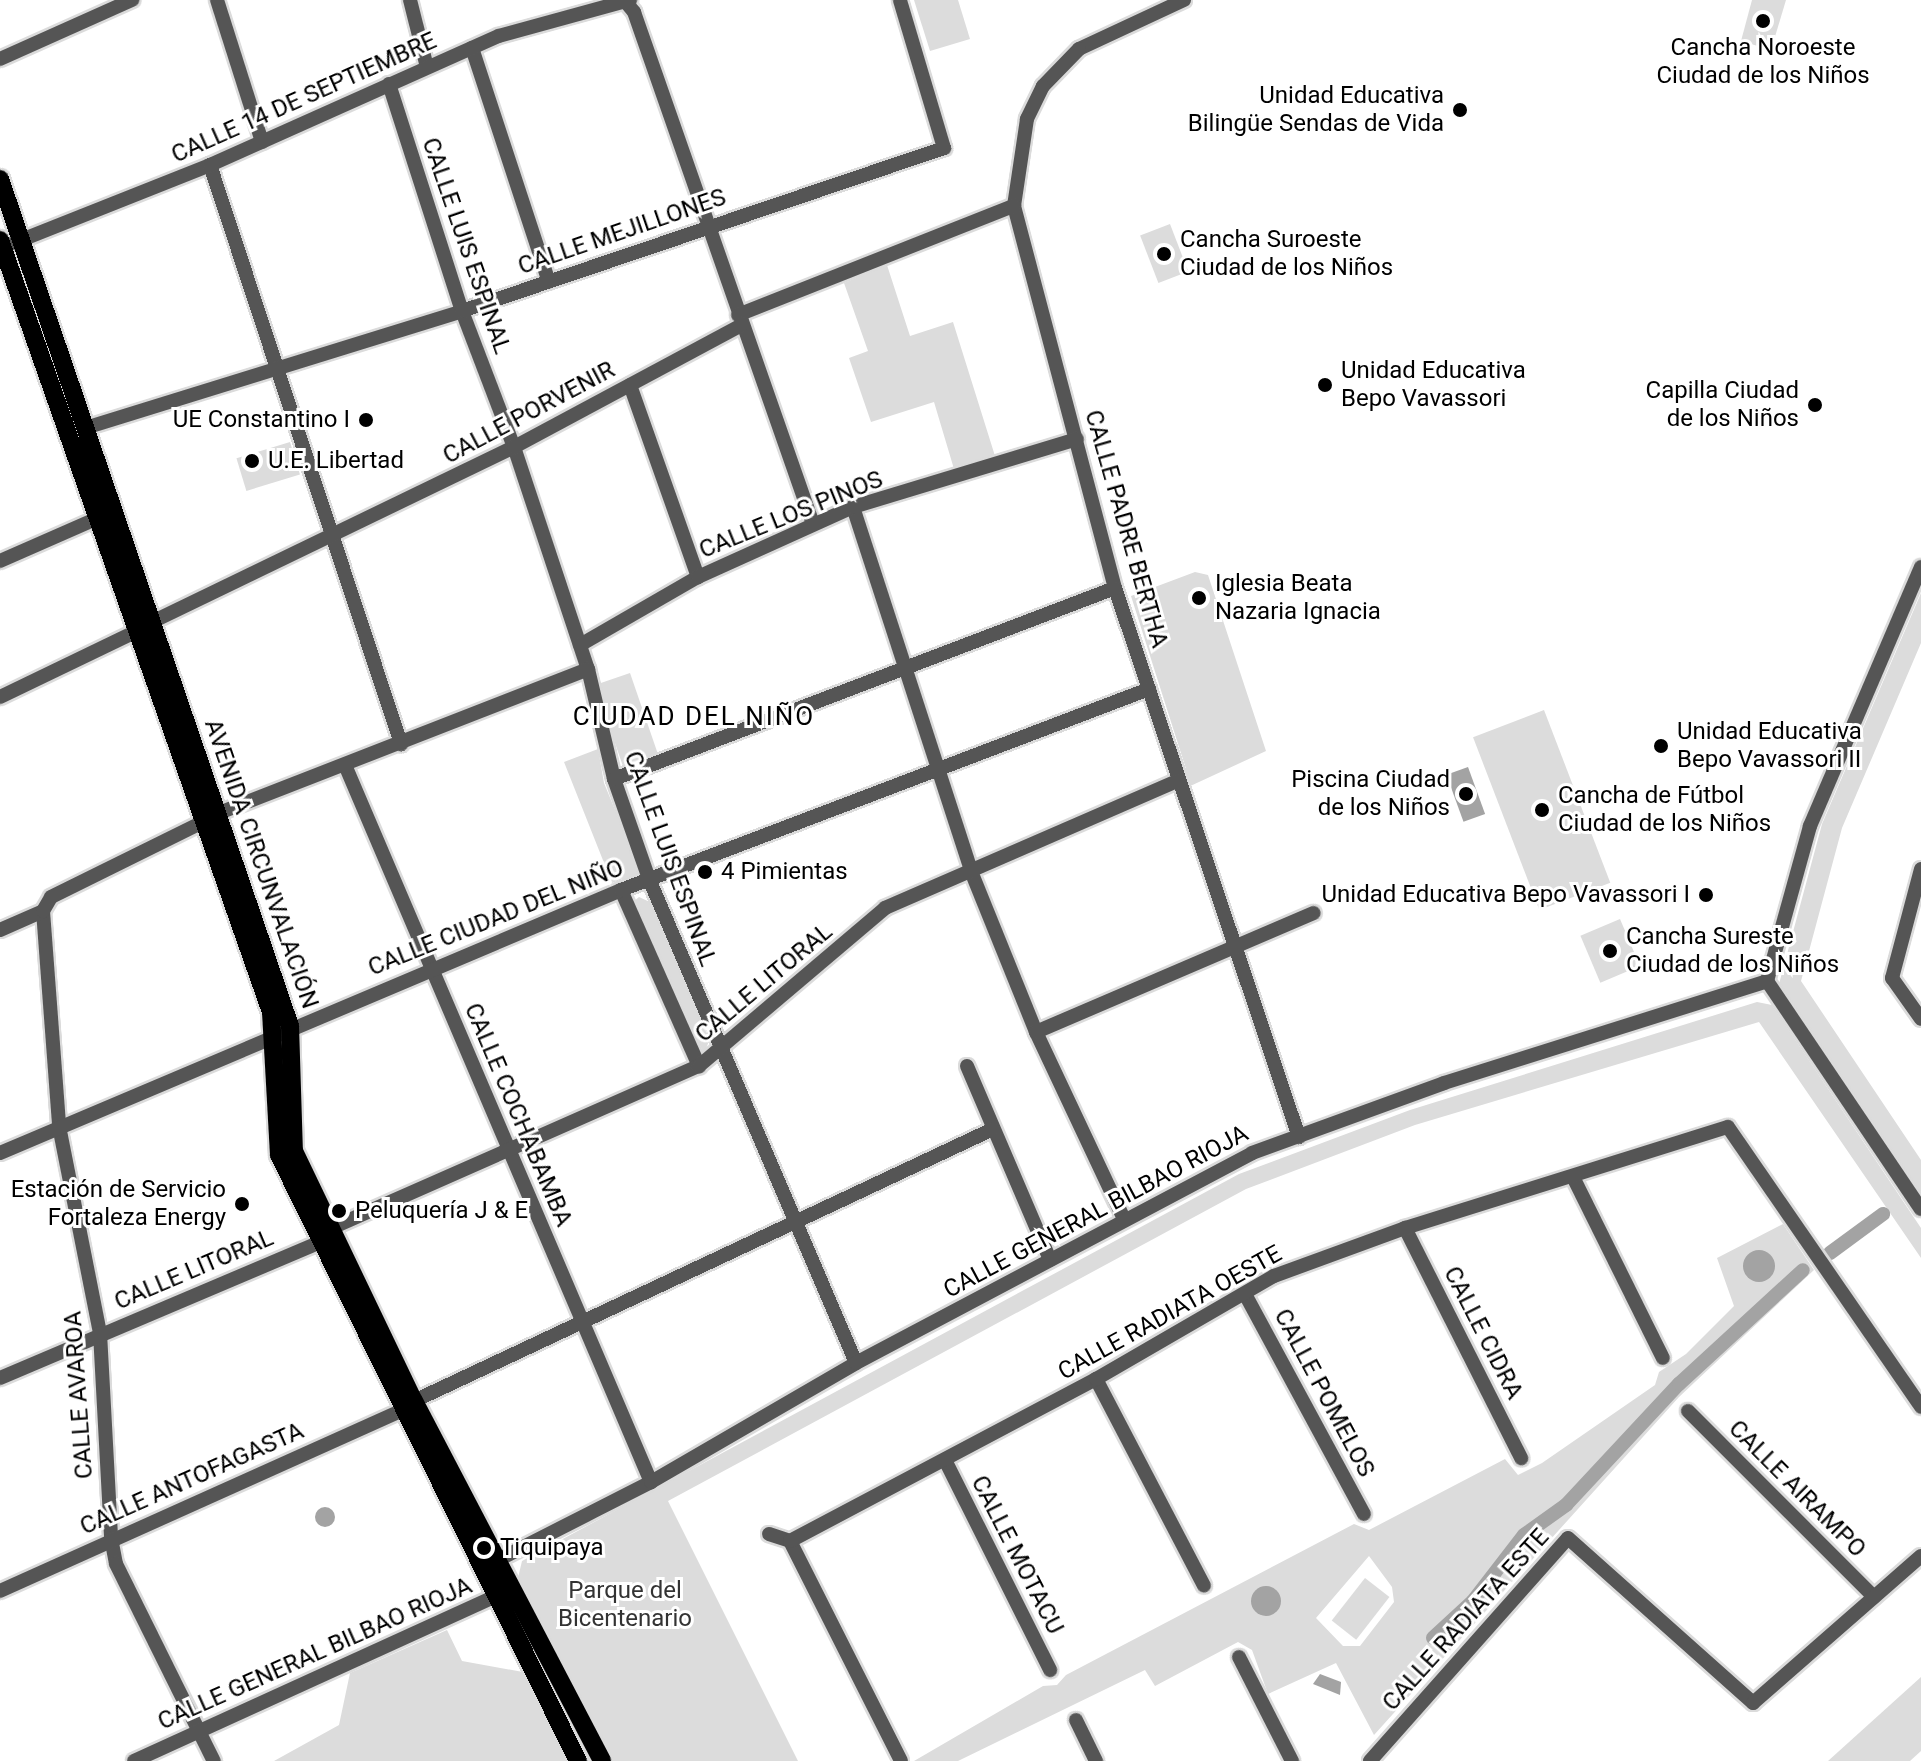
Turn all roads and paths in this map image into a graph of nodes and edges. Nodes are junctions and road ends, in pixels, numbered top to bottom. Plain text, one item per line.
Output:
1 (132, 0) edge
2 (217, 0) edge
3 (410, 0) edge
4 (900, 0) edge
5 (1184, 0) edge
6 (626, 1) edge
7 (472, 48) junction
8 (0, 59) edge
9 (427, 67) junction
10 (389, 84) junction
11 (262, 142) junction
12 (210, 165) junction
13 (0, 179) edge
14 (1014, 206) junction
15 (707, 225) junction
16 (5, 244) edge
17 (549, 282) junction
18 (462, 311) junction
19 (740, 320) junction
20 (275, 367) junction
21 (630, 385) junction
22 (85, 428) junction
23 (1077, 439) junction
24 (514, 447) junction
25 (853, 507) junction
26 (100, 517) junction
27 (813, 524) junction
28 (336, 536) junction
29 (0, 561) edge
30 (1921, 567) edge
31 (698, 577) junction
32 (1115, 588) junction
33 (146, 625) junction
34 (580, 645) junction
35 (588, 669) junction
36 (903, 669) junction
37 (1149, 689) junction
38 (0, 697) edge
39 (401, 744) junction
40 (345, 765) junction
41 (938, 768) junction
42 (614, 779) junction
43 (1177, 781) junction
44 (212, 817) junction
45 (1921, 869) edge
46 (971, 871) junction
47 (649, 879) junction
48 (621, 890) junction
49 (43, 911) junction
50 (1314, 913) dead end
51 (0, 930) edge
52 (1233, 948) junction
53 (432, 968) junction
54 (1767, 981) junction
55 (1921, 1019) edge
56 (283, 1029) junction
57 (1036, 1032) junction
58 (720, 1052) junction
59 (699, 1066) junction
60 (967, 1066) dead end
61 (59, 1126) junction
62 (993, 1129) junction
63 (1299, 1137) junction
64 (509, 1151) junction
65 (0, 1153) edge
66 (1573, 1177) junction
67 (1921, 1209) edge
68 (1124, 1219) junction
69 (793, 1223) junction
70 (1405, 1228) junction
71 (324, 1236) junction
72 (1050, 1260) junction
73 (1245, 1294) junction
74 (581, 1325) junction
75 (100, 1333) junction
76 (1663, 1358) dead end
77 (856, 1363) junction
78 (0, 1378) edge
79 (1096, 1379) junction
80 (408, 1406) junction
81 (1921, 1407) edge
82 (1688, 1411) dead end
83 (1521, 1458) dead end
84 (945, 1460) junction
85 (651, 1482) junction
86 (1364, 1514) dead end
87 (769, 1534) dead end
88 (111, 1538) junction
89 (790, 1541) junction
90 (1921, 1556) edge
91 (490, 1564) junction
92 (1204, 1586) dead end
93 (514, 1588) junction
94 (0, 1591) edge
95 (495, 1597) junction
96 (1874, 1597) junction
97 (1239, 1657) dead end
98 (1050, 1670) dead end
99 (1076, 1720) dead end
100 (195, 1730) junction
101 (134, 1761) edge
102 (214, 1761) edge
103 (578, 1761) edge
104 (602, 1761) edge
105 (901, 1761) edge
106 (1096, 1761) edge
107 (1292, 1761) edge
108 (1370, 1761) edge

1 - 8 street
2 - 11 street
3 - 9 street
4 - 15 street, CALLE MEJILLONES
5 - 14 street, CALLE PADRE BERTHA
6 - 7 street, CALLE 14 DE SEPTIEMBRE
6 - 15 street
7 - 9 street, CALLE 14 DE SEPTIEMBRE
7 - 17 street
9 - 10 street, CALLE 14 DE SEPTIEMBRE
10 - 11 street, CALLE 14 DE SEPTIEMBRE
10 - 18 street, CALLE LUIS ESPINAL
11 - 12 street, CALLE 14 DE SEPTIEMBRE
12 - 16 street, CALLE 14 DE SEPTIEMBRE
12 - 20 street
13 - 16 main road, AVENIDA CIRCUNVALACIÓN
14 - 19 street, CALLE PORVENIR
14 - 23 street, CALLE PADRE BERTHA
15 - 17 street, CALLE MEJILLONES
15 - 19 street
16 - 22 main road, AVENIDA CIRCUNVALACIÓN
16 - 26 main road, AVENIDA CIRCUNVALACIÓN
17 - 18 street, CALLE MEJILLONES
18 - 20 street, CALLE MEJILLONES
18 - 24 street, CALLE LUIS ESPINAL
19 - 21 street, CALLE PORVENIR
19 - 27 street
20 - 22 street, CALLE MEJILLONES
20 - 28 street
21 - 24 street, CALLE PORVENIR
21 - 31 street
22 - 33 main road, AVENIDA CIRCUNVALACIÓN
23 - 25 street, CALLE LOS PINOS
23 - 32 street, CALLE PADRE BERTHA
24 - 28 street, CALLE PORVENIR
24 - 34 street, CALLE LUIS ESPINAL
25 - 27 street, CALLE LOS PINOS
25 - 36 street
26 - 29 street
26 - 33 main road, AVENIDA CIRCUNVALACIÓN
27 - 31 street, CALLE LOS PINOS
28 - 33 street, CALLE PORVENIR
28 - 39 street
30 - 54 street
31 - 34 street, CALLE LOS PINOS
32 - 36 street
32 - 37 street, CALLE PADRE BERTHA
33 - 38 street, CALLE PORVENIR
33 - 44 main road, AVENIDA CIRCUNVALACIÓN
34 - 35 street, CALLE LUIS ESPINAL
35 - 39 street
35 - 42 street, CALLE LUIS ESPINAL
36 - 41 street
36 - 42 street
37 - 41 street, CALLE CIUDAD DEL NIÑO
37 - 43 street, CALLE PADRE BERTHA
39 - 40 street
40 - 44 street
40 - 53 street, CALLE COCHABAMBA
41 - 46 street
41 - 47 street, CALLE CIUDAD DEL NIÑO
42 - 47 street, CALLE LUIS ESPINAL
43 - 46 street, CALLE LITORAL
43 - 52 street, CALLE PADRE BERTHA
44 - 49 street
44 - 56 main road, AVENIDA CIRCUNVALACIÓN
45 - 55 street
46 - 57 street
46 - 58 street, CALLE LITORAL
47 - 48 street, CALLE CIUDAD DEL NIÑO
47 - 58 street, CALLE LUIS ESPINAL
48 - 53 street, CALLE CIUDAD DEL NIÑO
48 - 59 street, CALLE LUIS ESPINAL
49 - 51 street
49 - 61 street, CALLE AVAROA
50 - 52 street
52 - 57 street
52 - 63 street, CALLE PADRE BERTHA
53 - 56 street, CALLE CIUDAD DEL NIÑO
53 - 64 street, CALLE COCHABAMBA
54 - 63 street, CALLE GENERAL BILBAO RIOJA
54 - 67 street
56 - 61 street, CALLE CIUDAD DEL NIÑO
56 - 71 main road, AVENIDA CIRCUNVALACIÓN
57 - 68 street
58 - 59 street, CALLE LITORAL
58 - 69 street, CALLE LUIS ESPINAL
59 - 64 street, CALLE LITORAL
60 - 62 street
61 - 65 street, CALLE CIUDAD DEL NIÑO
61 - 75 street, CALLE AVAROA
62 - 69 street, CALLE ANTOFAGASTA
62 - 72 street
63 - 68 street, CALLE GENERAL BILBAO RIOJA
64 - 71 street, CALLE LITORAL
64 - 74 street, CALLE COCHABAMBA
66 - 70 street, CALLE RADIATA OESTE
66 - 76 street
66 - 81 street, CALLE RADIATA OESTE
68 - 72 street, CALLE GENERAL BILBAO RIOJA
69 - 74 street, CALLE ANTOFAGASTA
69 - 77 street, CALLE LUIS ESPINAL
70 - 73 street, CALLE RADIATA OESTE
70 - 83 street, CALLE CIDRA
71 - 75 street, CALLE LITORAL
71 - 80 main road, AVENIDA CIRCUNVALACIÓN
72 - 77 street, CALLE GENERAL BILBAO RIOJA
73 - 79 street, CALLE RADIATA OESTE
73 - 86 street, CALLE POMELOS
74 - 80 street, CALLE ANTOFAGASTA
74 - 85 street, CALLE COCHABAMBA
75 - 78 street, CALLE LITORAL
75 - 88 street, CALLE AVAROA
77 - 85 street, CALLE GENERAL BILBAO RIOJA
79 - 84 street, CALLE RADIATA OESTE
79 - 92 street
80 - 88 street, CALLE ANTOFAGASTA
80 - 91 main road, AVENIDA CIRCUNVALACIÓN
82 - 96 street, CALLE AIRAMPO
84 - 89 street, CALLE RADIATA OESTE
84 - 98 street, CALLE MOTACU
85 - 91 street, CALLE GENERAL BILBAO RIOJA
87 - 89 street
88 - 94 street, CALLE ANTOFAGASTA
88 - 100 street, CALLE AVAROA
89 - 105 street
90 - 96 street, CALLE RADIATA ESTE
91 - 93 main road, AVENIDA CIRCUNVALACIÓN
91 - 95 main road, AVENIDA CIRCUNVALACIÓN
93 - 95 street, CALLE GENERAL BILBAO RIOJA
93 - 104 main road, AVENIDA CIRCUNVALACIÓN
95 - 100 street, CALLE GENERAL BILBAO RIOJA
95 - 103 main road, AVENIDA CIRCUNVALACIÓN
96 - 108 street, CALLE RADIATA ESTE
97 - 107 street
99 - 106 street
100 - 101 street, CALLE GENERAL BILBAO RIOJA
100 - 102 street, CALLE AVAROA

